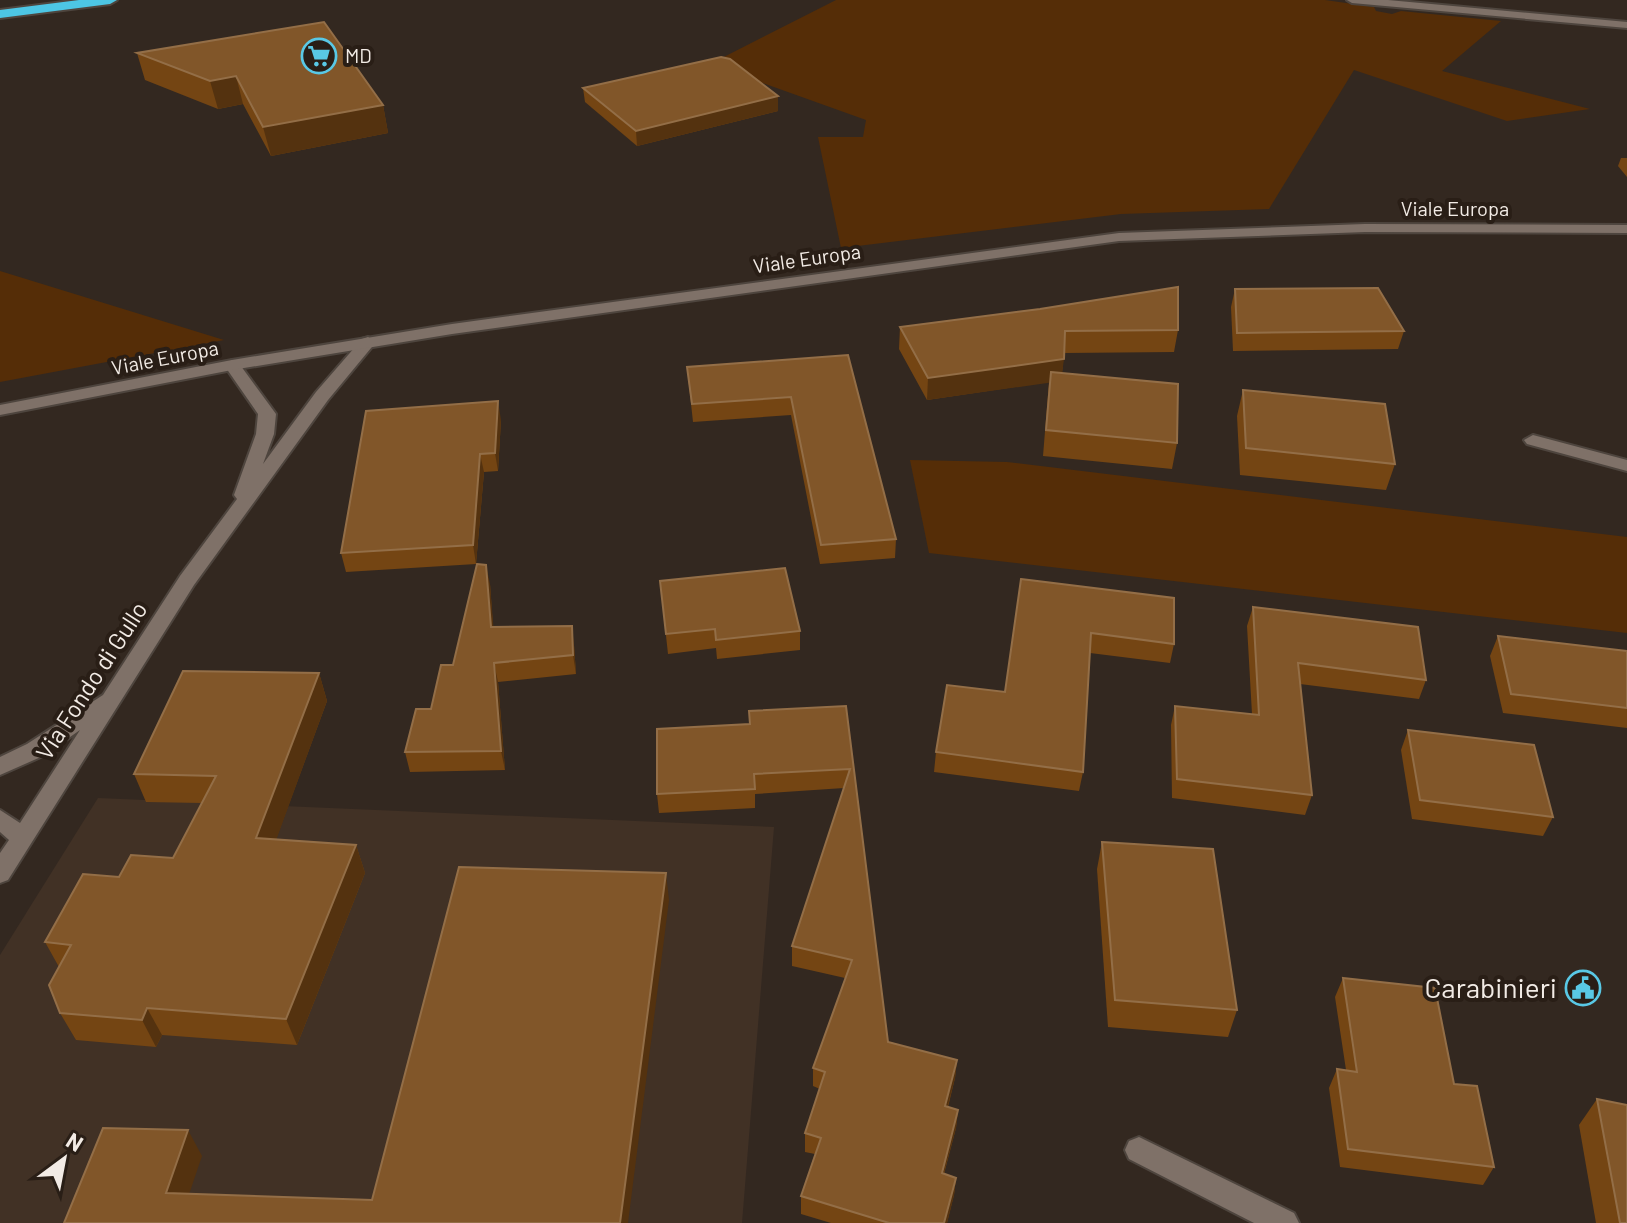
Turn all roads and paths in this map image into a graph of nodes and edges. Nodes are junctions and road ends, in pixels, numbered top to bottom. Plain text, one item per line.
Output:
1 (53, 0) edge
2 (110, 0) edge
3 (1352, 0) edge
4 (0, 7) edge
5 (0, 14) edge
6 (1627, 25) edge
7 (1627, 229) edge
8 (368, 342) junction
9 (232, 365) junction
10 (0, 410) edge
11 (1533, 440) dead end
12 (1627, 466) edge
13 (233, 521) junction
14 (112, 698) junction
15 (0, 767) edge
16 (0, 819) edge
17 (22, 838) junction
18 (0, 873) edge
19 (1139, 1150) dead end
20 (1284, 1223) edge

1 - 4 highway
2 - 5 highway
3 - 6 main road
7 - 8 main road, Viale Europa
8 - 9 main road, Viale Europa
8 - 13 main road, Via Fondo di Gullo
9 - 10 main road, Viale Europa
9 - 13 main road
11 - 12 main road
13 - 14 main road, Via Fondo di Gullo
14 - 15 main road
14 - 17 main road, Via Fondo di Gullo
16 - 17 main road
17 - 18 main road, Via Fondo di Gullo
19 - 20 main road

